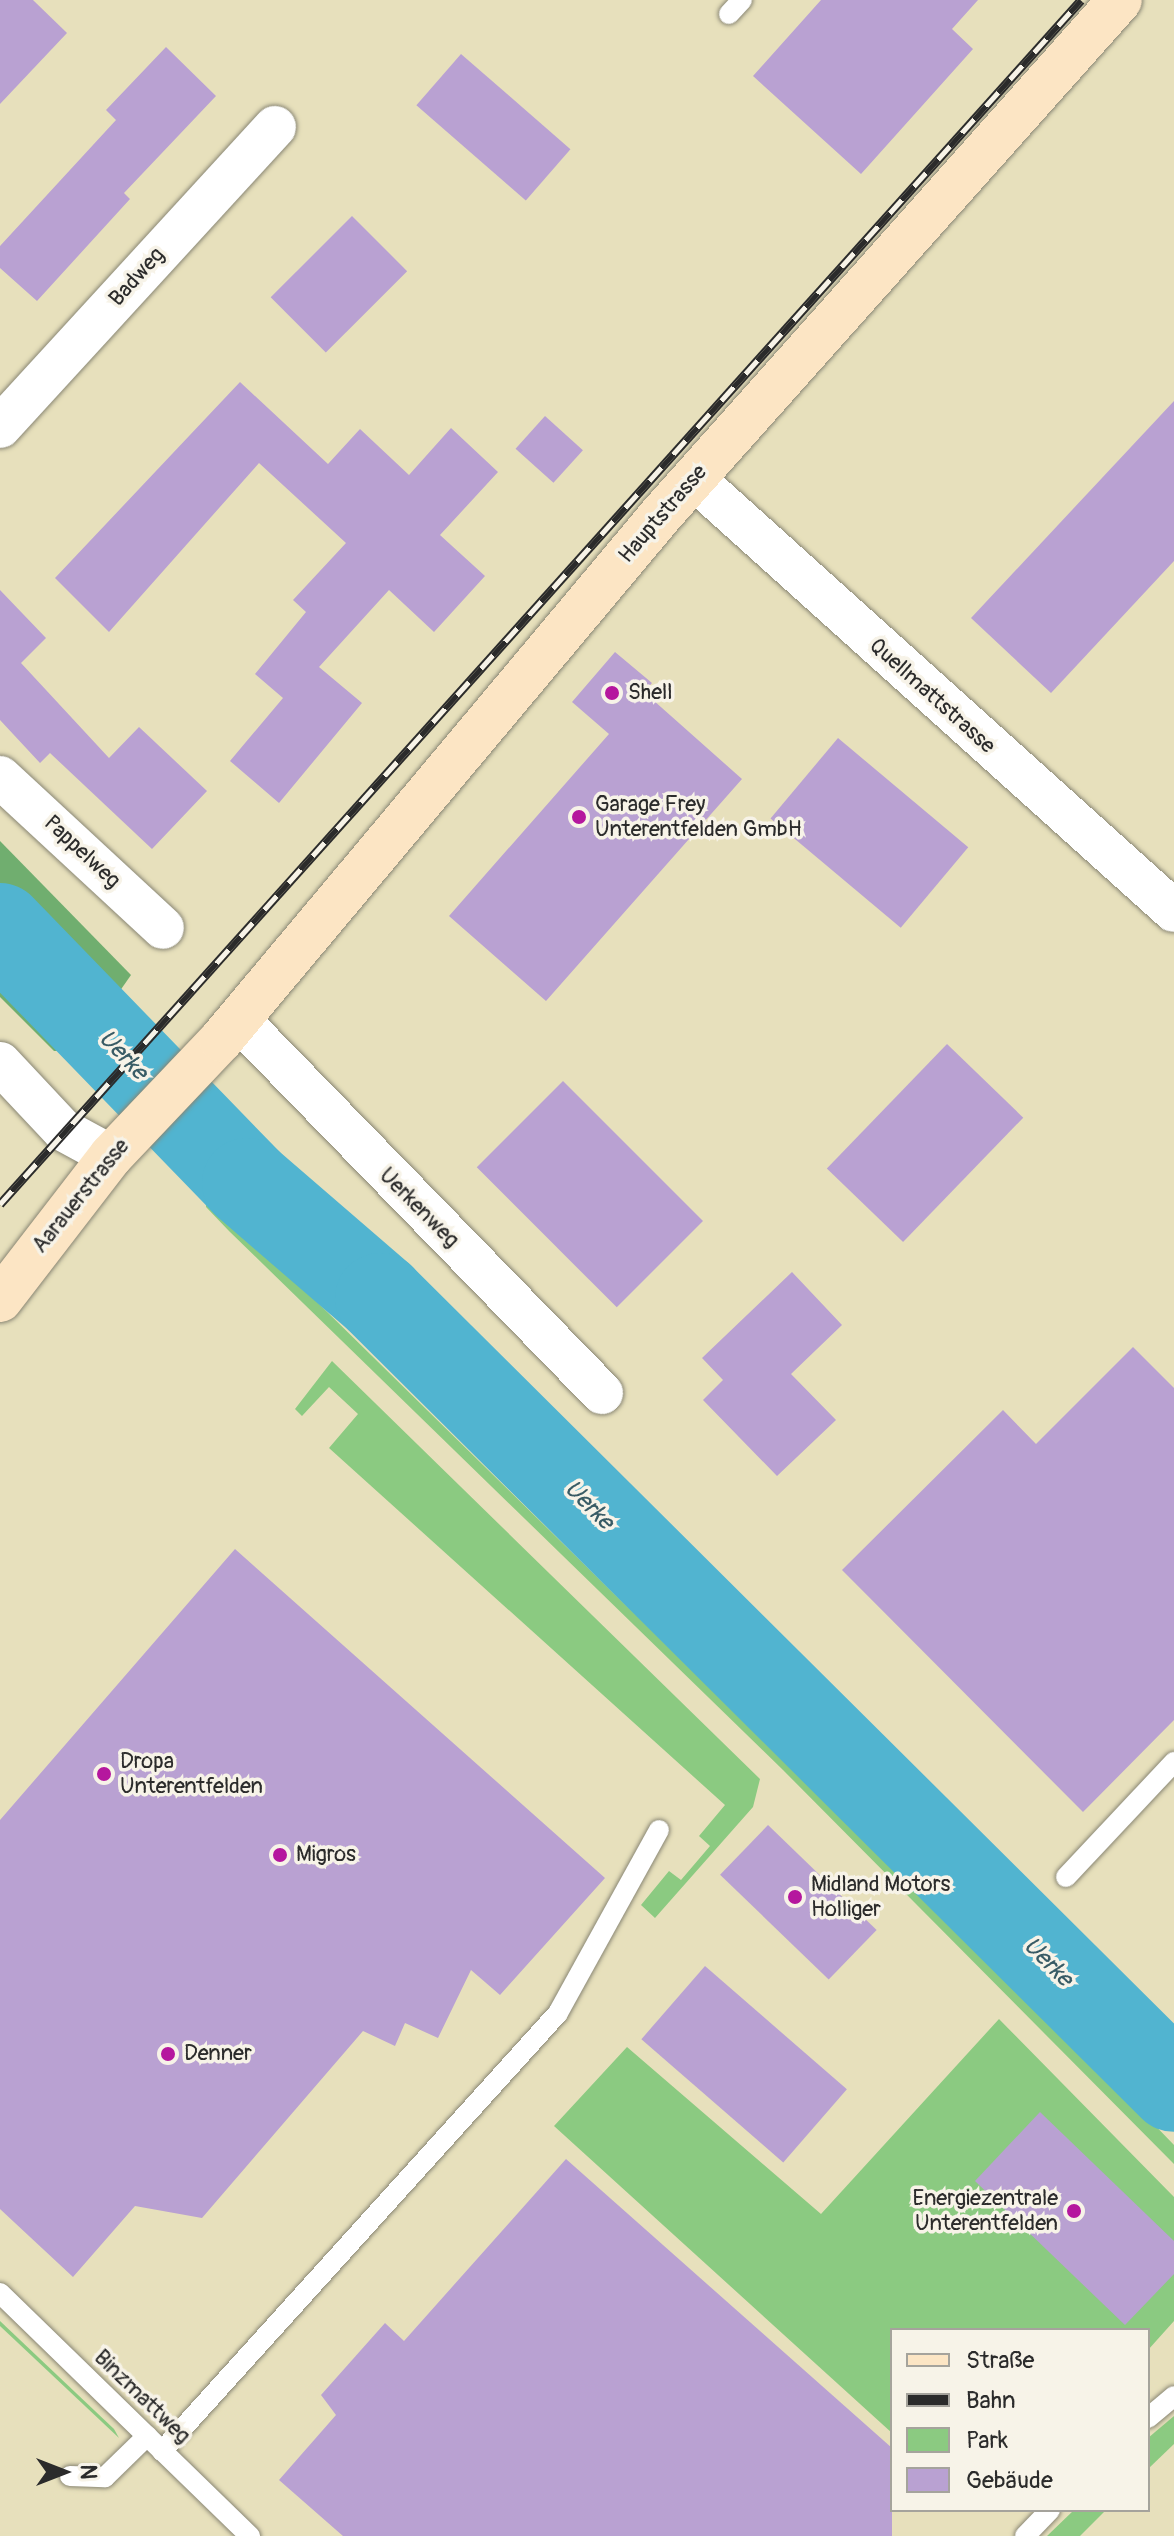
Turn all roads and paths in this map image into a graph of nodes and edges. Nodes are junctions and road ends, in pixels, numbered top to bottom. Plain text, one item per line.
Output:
1 (1120, 0) edge
2 (275, 127) dead end
3 (0, 427) edge
4 (693, 478) junction
5 (0, 777) edge
6 (1174, 911) edge
7 (163, 928) dead end
8 (230, 1030) junction
9 (0, 1063) edge
10 (122, 1144) junction
11 (0, 1300) edge
12 (602, 1393) dead end
13 (1174, 1762) edge
14 (659, 1830) dead end
15 (1066, 1877) dead end
16 (0, 2293) edge
17 (1174, 2396) edge
18 (1150, 2416) edge
19 (155, 2444) junction
20 (70, 2476) dead end
21 (1048, 2512) edge
22 (250, 2536) edge
23 (1025, 2536) edge

1 - 4 main road, Hauptstrasse
2 - 3 street, Badweg
4 - 6 street, Quellmattstrasse
4 - 8 main road, Hauptstrasse
5 - 7 street, Pappelweg
8 - 10 main road, Hauptstrasse
8 - 12 street, Uerkenweg
9 - 10 street
10 - 11 main road, Aarauerstrasse
13 - 15 lane
14 - 19 lane
16 - 19 lane, Binzmattweg
17 - 18 lane
19 - 20 lane
19 - 22 lane, Binzmattweg
21 - 23 lane

